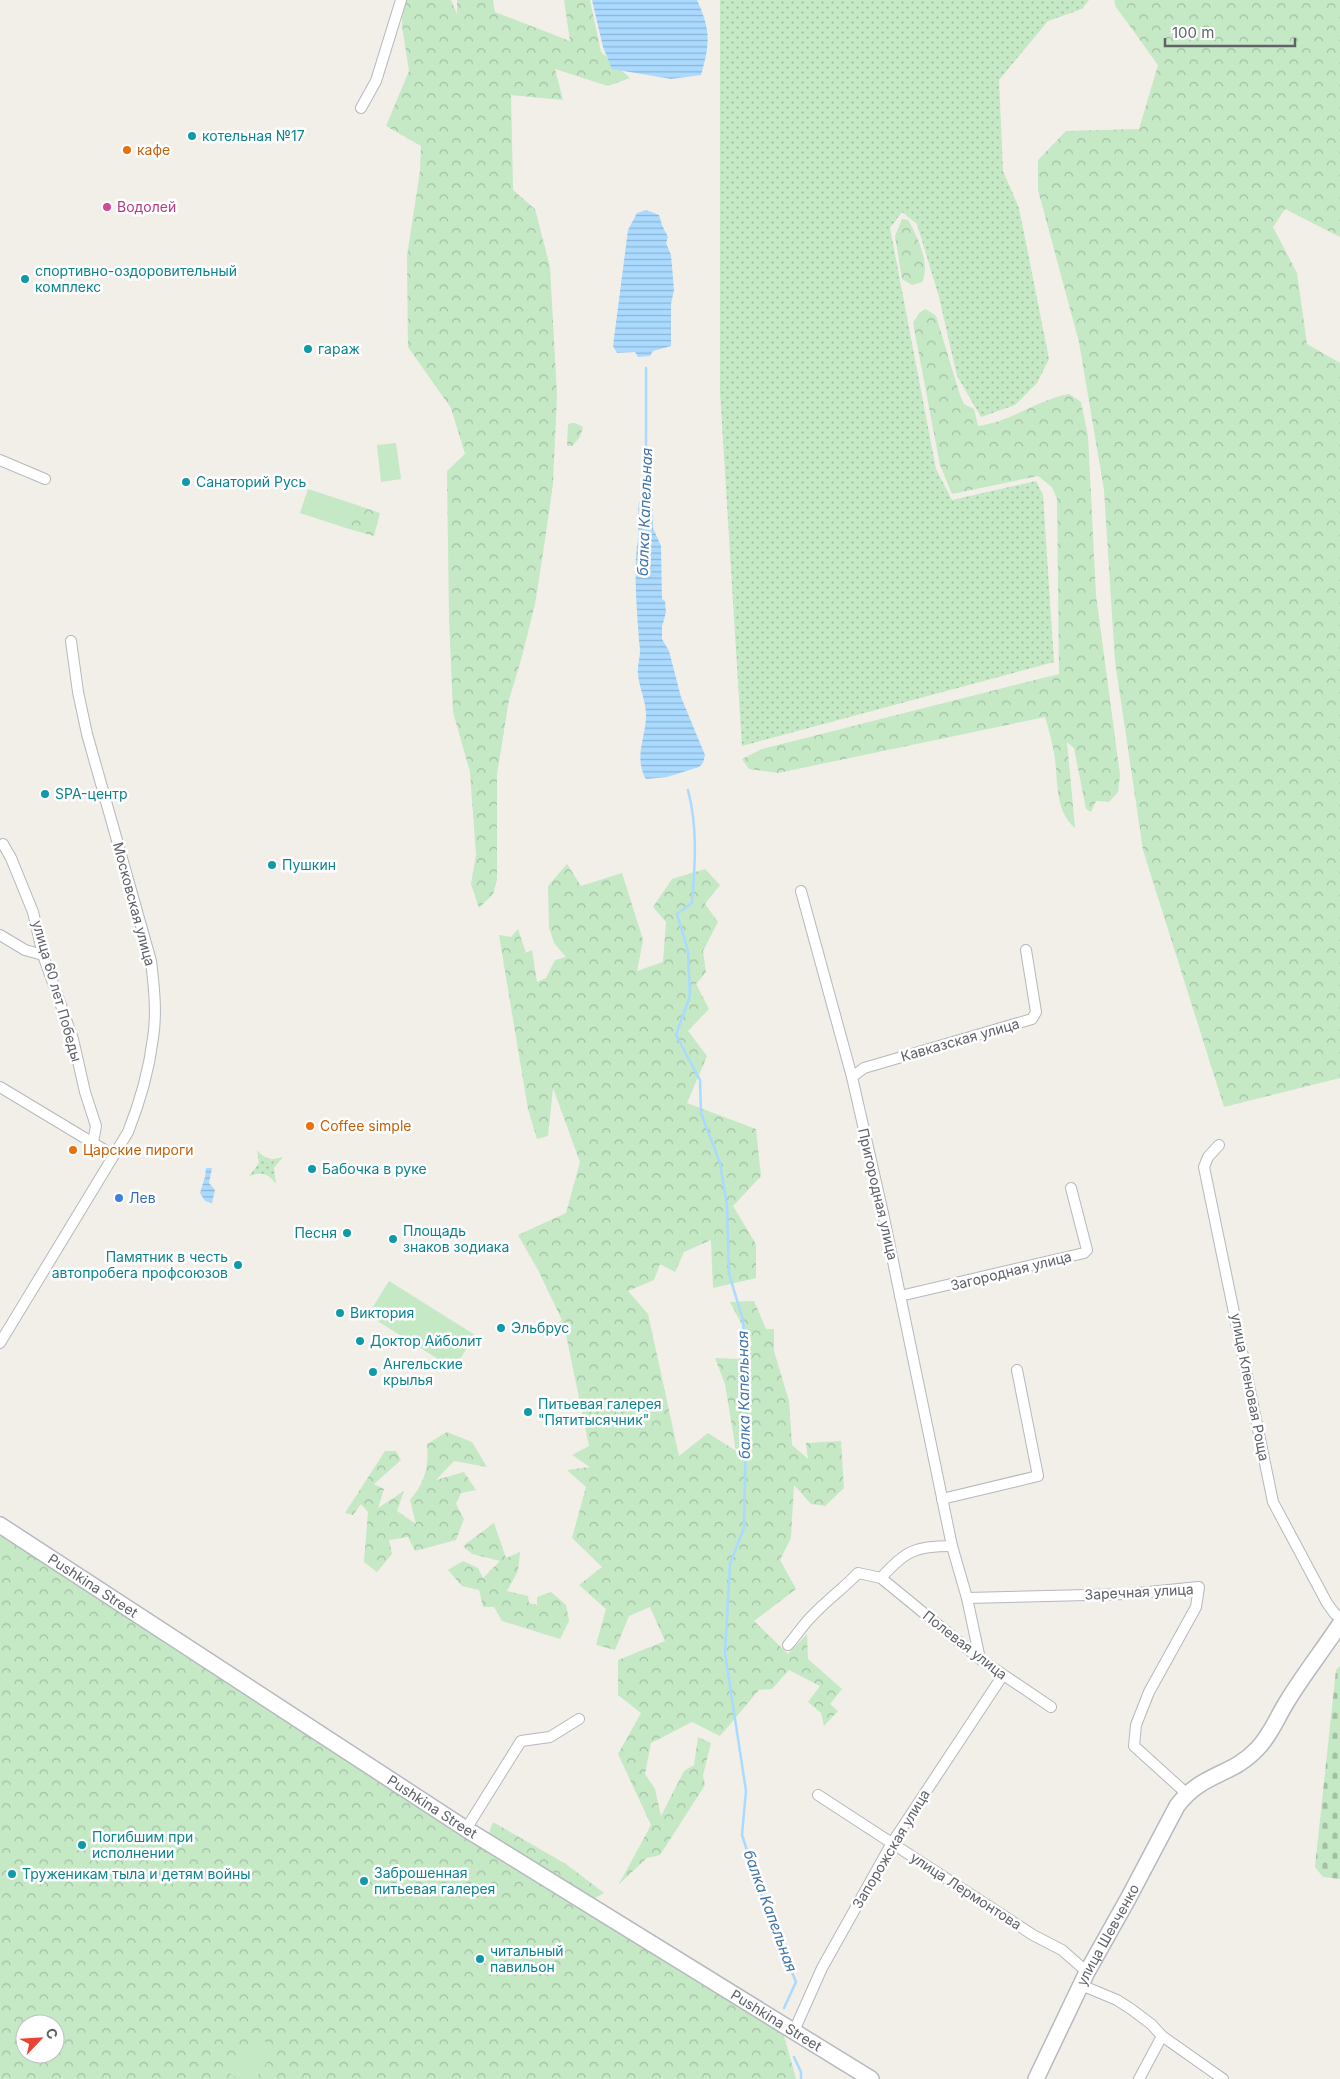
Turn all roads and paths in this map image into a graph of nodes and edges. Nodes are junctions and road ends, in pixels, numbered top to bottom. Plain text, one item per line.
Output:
1 (400, 0) edge
2 (361, 108) dead end
3 (0, 460) edge
4 (45, 479) dead end
5 (71, 641) dead end
6 (3, 844) dead end
7 (801, 891) dead end
8 (0, 936) edge
9 (1026, 950) dead end
10 (43, 955) junction
11 (852, 1077) junction
12 (0, 1087) edge
13 (93, 1142) junction
14 (1219, 1146) dead end
15 (113, 1155) junction
16 (1071, 1188) dead end
17 (900, 1296) junction
18 (0, 1343) edge
19 (1018, 1370) dead end
20 (942, 1500) junction
21 (0, 1525) edge
22 (952, 1546) junction
23 (881, 1578) junction
24 (967, 1598) junction
25 (1340, 1618) edge
26 (1340, 1624) edge
27 (788, 1645) dead end
28 (980, 1659) junction
29 (1003, 1675) junction
30 (1052, 1707) dead end
31 (579, 1719) dead end
32 (1186, 1793) junction
33 (818, 1794) dead end
34 (466, 1829) junction
35 (892, 1843) junction
36 (1084, 1979) junction
37 (793, 2031) junction
38 (1162, 2036) junction
39 (871, 2079) edge
40 (1036, 2079) edge
41 (1139, 2079) edge
42 (1223, 2079) edge

1 - 2 street
3 - 4 street
5 - 15 street, Московская улица
6 - 10 street, улица 60 лет Победы
7 - 11 street, Пригородная улица
8 - 10 street
9 - 11 street, Кавказская улица
10 - 13 street, улица 60 лет Победы
11 - 17 street, Пригородная улица
12 - 13 street
13 - 15 street
14 - 25 street, улица Кленовая Роща
15 - 18 street, Московская улица
16 - 17 street, Загородная улица
17 - 20 street, Пригородная улица
19 - 20 street
20 - 22 street, Пригородная улица
21 - 34 street, Pushkina Street
22 - 23 street
22 - 24 street, Пригородная улица
23 - 27 street
23 - 28 street, Полевая улица
24 - 28 street, Пригородная улица
24 - 32 street, Заречная улица
26 - 32 street
28 - 29 street, Полевая улица
29 - 30 street, Полевая улица
29 - 35 street, Запорожская улица
31 - 34 street
32 - 36 street, улица Шевченко
33 - 35 street, улица Лермонтова
34 - 37 street, Pushkina Street
35 - 36 street, улица Лермонтова
35 - 37 street, Запорожская улица
36 - 38 street
36 - 40 street, улица Шевченко
37 - 39 street, Pushkina Street
38 - 41 street
38 - 42 street

